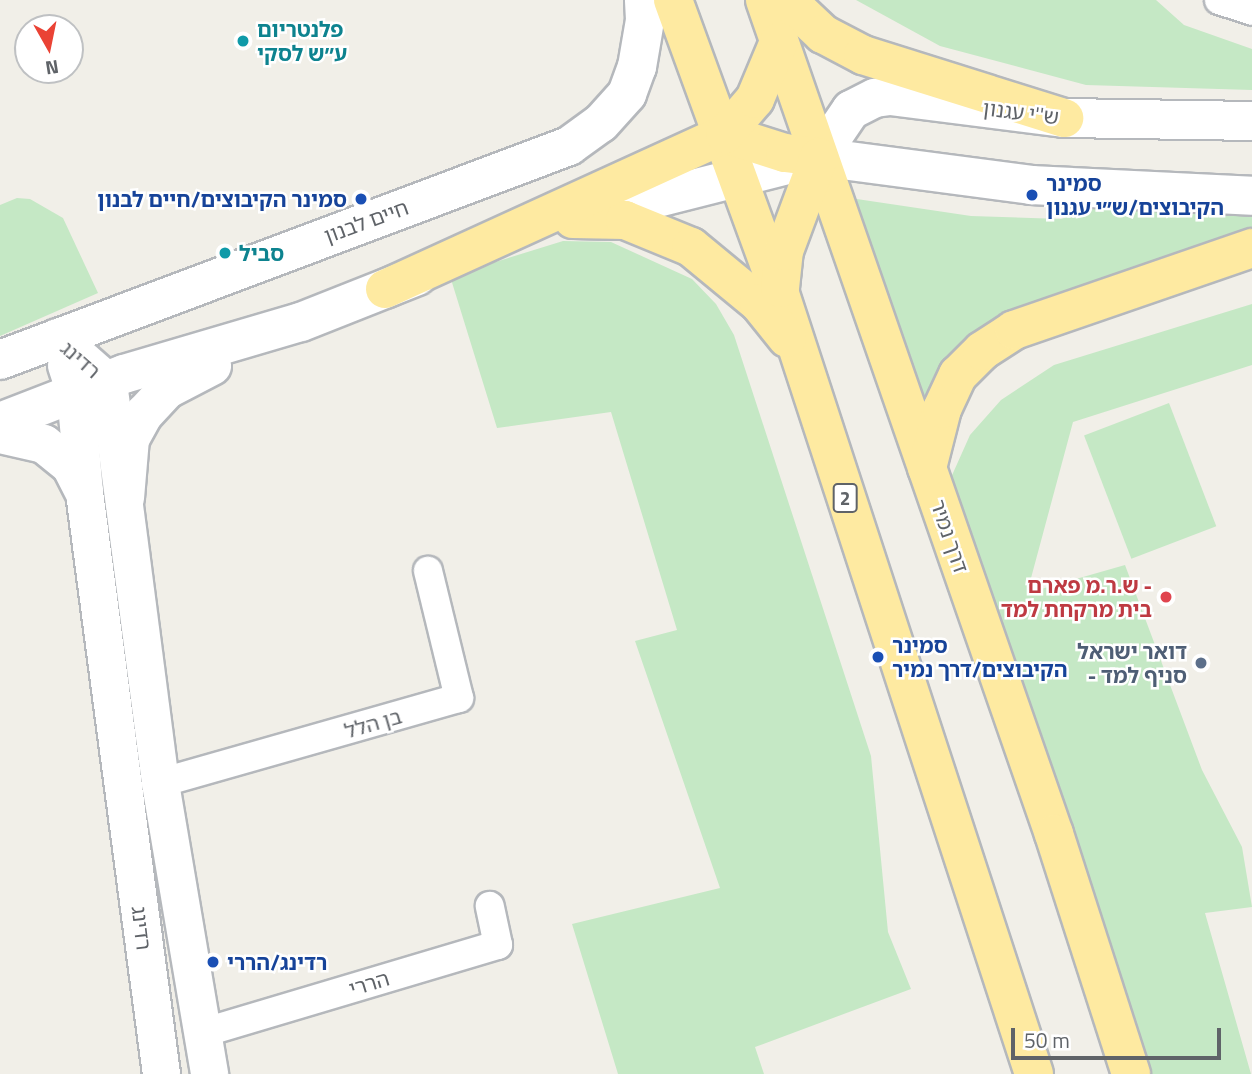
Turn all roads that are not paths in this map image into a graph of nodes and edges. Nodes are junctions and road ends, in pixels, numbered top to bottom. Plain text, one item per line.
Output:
1 (644, 0) edge
2 (673, 0) edge
3 (765, 0) edge
4 (787, 0) edge
5 (1219, 0) edge
6 (1252, 11) edge
7 (779, 42) junction
8 (1064, 118) junction
9 (1252, 121) edge
10 (725, 134) junction
11 (819, 157) junction
12 (740, 176) junction
13 (1252, 196) edge
14 (573, 219) junction
15 (1252, 248) edge
16 (385, 289) junction
17 (780, 294) junction
18 (301, 322) junction
19 (57, 337) junction
20 (0, 360) edge
21 (801, 362) junction
22 (91, 388) junction
23 (0, 422) edge
24 (0, 434) edge
25 (927, 468) junction
26 (84, 492) junction
27 (125, 498) junction
28 (428, 571) dead end
29 (113, 577) junction
30 (160, 783) junction
31 (490, 906) dead end
32 (201, 1033) junction
33 (161, 1074) edge
34 (209, 1074) edge
35 (1034, 1074) edge
36 (1131, 1074) edge

1 - 19 main road, חיים לבנון
2 - 10 highway, 2
3 - 7 highway, דרך נמיר
4 - 8 highway
5 - 6 street
7 - 10 highway
7 - 11 highway, דרך נמיר
8 - 9 main road, ש''י עגנון
8 - 11 main road, ש''י עגנון
10 - 11 highway
10 - 12 highway, 2
10 - 16 highway
11 - 12 main road
11 - 13 main road
11 - 17 highway
11 - 25 highway, דרך נמיר
12 - 14 main road
12 - 17 highway, 2
14 - 16 main road
14 - 21 highway
15 - 25 highway
16 - 18 main road
17 - 21 highway, 2
18 - 22 main road
18 - 27 main road
19 - 20 main road, חיים לבנון
19 - 22 street, רדינג
21 - 35 highway, 2
22 - 23 main road
22 - 26 street, רדינג
22 - 27 street, רדינג
24 - 26 main road
25 - 36 highway, דרך נמיר
26 - 29 street, רדינג
27 - 29 street, רדינג
28 - 30 street, בן הלל
29 - 30 street, רדינג
29 - 33 street, רדינג
30 - 32 street, רדינג
31 - 32 street, הררי
32 - 34 street, רדינג

